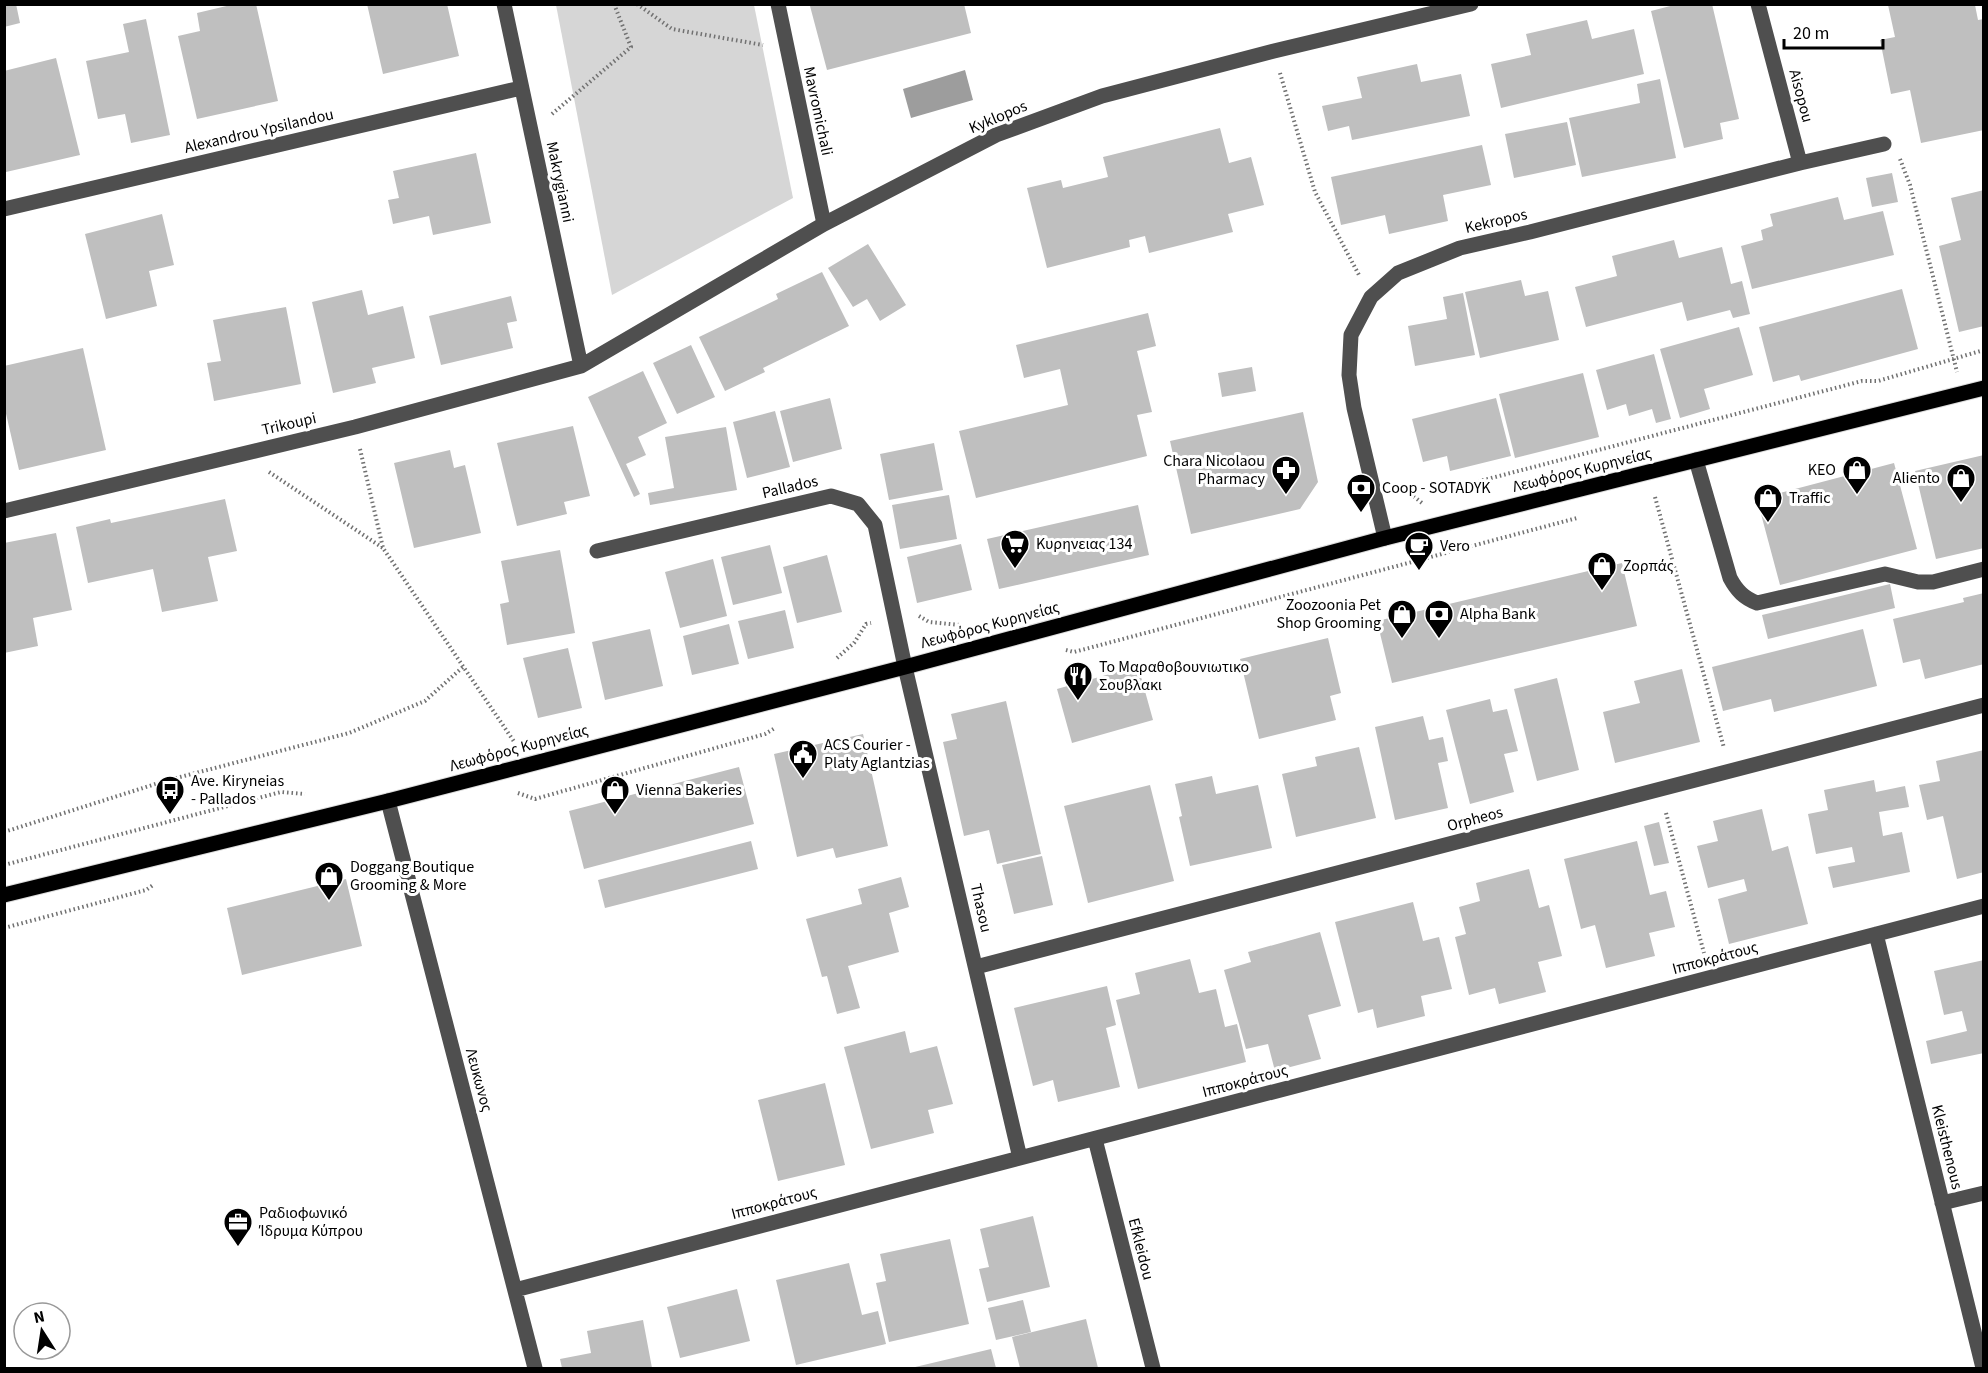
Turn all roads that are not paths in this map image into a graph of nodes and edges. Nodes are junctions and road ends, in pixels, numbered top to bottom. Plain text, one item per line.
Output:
1 (504, 4) edge
2 (778, 4) edge
3 (1471, 4) edge
4 (1758, 4) edge
5 (521, 88) junction
6 (1884, 144) road end
7 (1800, 163) junction
8 (4, 209) edge
9 (824, 224) junction
10 (581, 366) junction
11 (1983, 388) edge
12 (1696, 460) junction
13 (4, 511) edge
14 (1385, 538) junction
15 (597, 551) dead end
16 (1983, 569) edge
17 (905, 667) junction
18 (1983, 705) edge
19 (388, 801) junction
20 (4, 895) edge
21 (1983, 906) edge
22 (1876, 934) junction
23 (976, 967) junction
24 (1095, 1138) junction
25 (1020, 1158) junction
26 (1983, 1193) edge
27 (1942, 1203) junction
28 (515, 1290) junction
29 (535, 1368) edge
30 (1153, 1368) edge
31 (1983, 1368) edge

1 - 5 street, Makrygianni
2 - 9 street, Mavromichali
3 - 9 street, Kyklopos
4 - 7 street, Aisopou
5 - 8 street, Alexandrou Ypsilandou
5 - 10 street, Makrygianni
6 - 7 street, Kekropos
7 - 14 street, Kekropos
9 - 10 street, Kyklopos
10 - 13 street, Trikoupi
11 - 12 main road, Λεωφόρος Κυρηνείας
12 - 14 main road, Λεωφόρος Κυρηνείας
12 - 16 street
14 - 17 main road, Λεωφόρος Κυρηνείας
15 - 17 street, Pallados
17 - 19 main road, Λεωφόρος Κυρηνείας
17 - 23 street, Thasou
18 - 23 street, Orpheos
19 - 20 main road, Λεωφόρος Κυρηνείας
19 - 28 street, Λευκωνος
21 - 22 street, Ιπποκράτους
22 - 24 street, Ιπποκράτους
22 - 27 street, Kleisthenous
23 - 25 street, Thasou
24 - 25 street, Ιπποκράτους
24 - 30 street, Efkleidou
25 - 28 street, Ιπποκράτους
26 - 27 street
27 - 31 street, Kleisthenous
28 - 29 street, Λευκωνος

